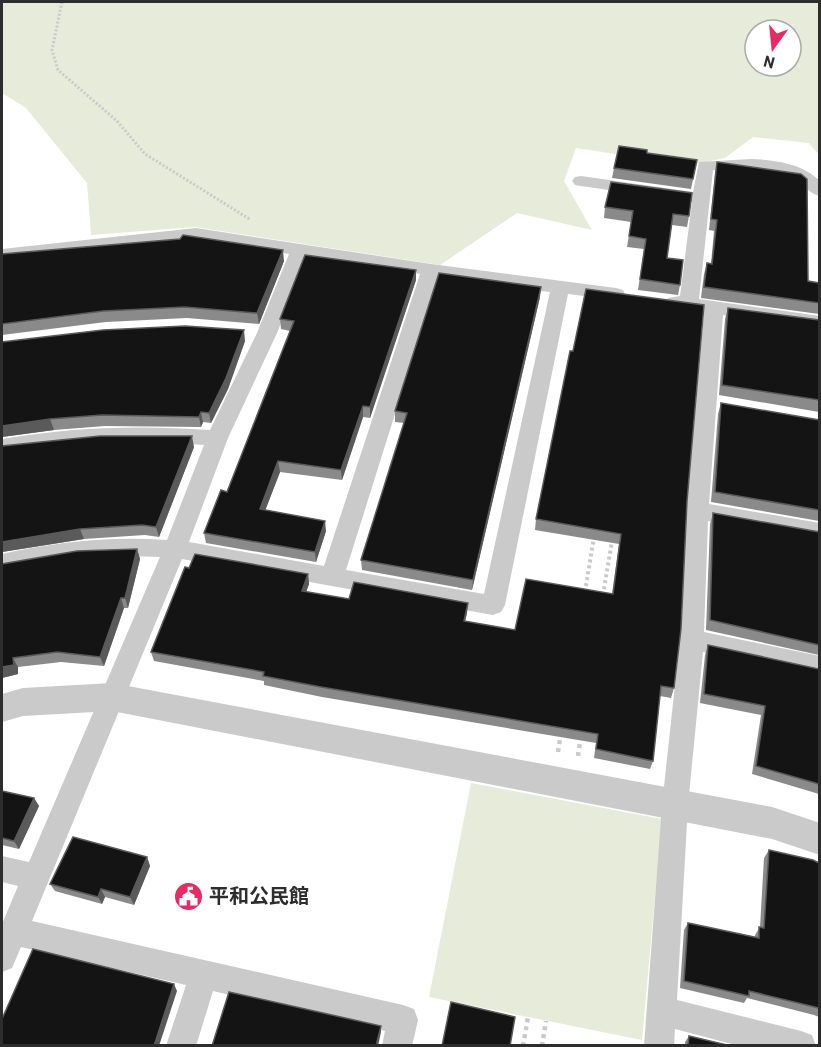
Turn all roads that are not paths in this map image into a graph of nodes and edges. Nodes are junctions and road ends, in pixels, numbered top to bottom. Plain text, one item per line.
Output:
1 (581, 181) dead end
2 (819, 191) edge
3 (701, 198) junction
4 (300, 250) junction
5 (2, 255) edge
6 (431, 270) junction
7 (560, 287) junction
8 (634, 296) edge
9 (659, 300) edge
10 (688, 304) junction
11 (714, 308) junction
12 (819, 323) edge
13 (244, 332) edge
14 (267, 333) junction
15 (706, 402) junction
16 (729, 406) edge
17 (218, 438) junction
18 (2, 447) edge
19 (697, 511) junction
20 (819, 532) edge
21 (175, 549) junction
22 (2, 563) edge
23 (333, 577) junction
24 (692, 639) junction
25 (819, 667) edge
26 (112, 697) junction
27 (2, 708) edge
28 (675, 806) junction
29 (819, 839) edge
30 (2, 869) edge
31 (36, 877) junction
32 (13, 931) junction
33 (2, 958) edge
34 (204, 974) junction
35 (662, 1011) junction
36 (181, 1046) edge
37 (397, 1046) edge
38 (659, 1046) edge
39 (801, 1046) edge

1 - 3 street
2 - 3 street
3 - 10 street
4 - 5 street
4 - 6 street
4 - 14 street
6 - 7 street
6 - 23 street
7 - 8 street
7 - 23 street
9 - 10 street
10 - 11 street
11 - 12 street
11 - 15 street
13 - 14 street
14 - 17 street
15 - 16 street
15 - 19 street
17 - 18 street
17 - 21 street
19 - 20 street
19 - 24 street
21 - 22 street
21 - 23 street
21 - 26 street
24 - 25 street
24 - 28 street
26 - 27 street
26 - 28 street
26 - 31 street
28 - 29 street
28 - 35 street
30 - 31 street
31 - 32 street
32 - 33 street
32 - 34 street
34 - 36 street
34 - 37 street
35 - 38 street
35 - 39 street

